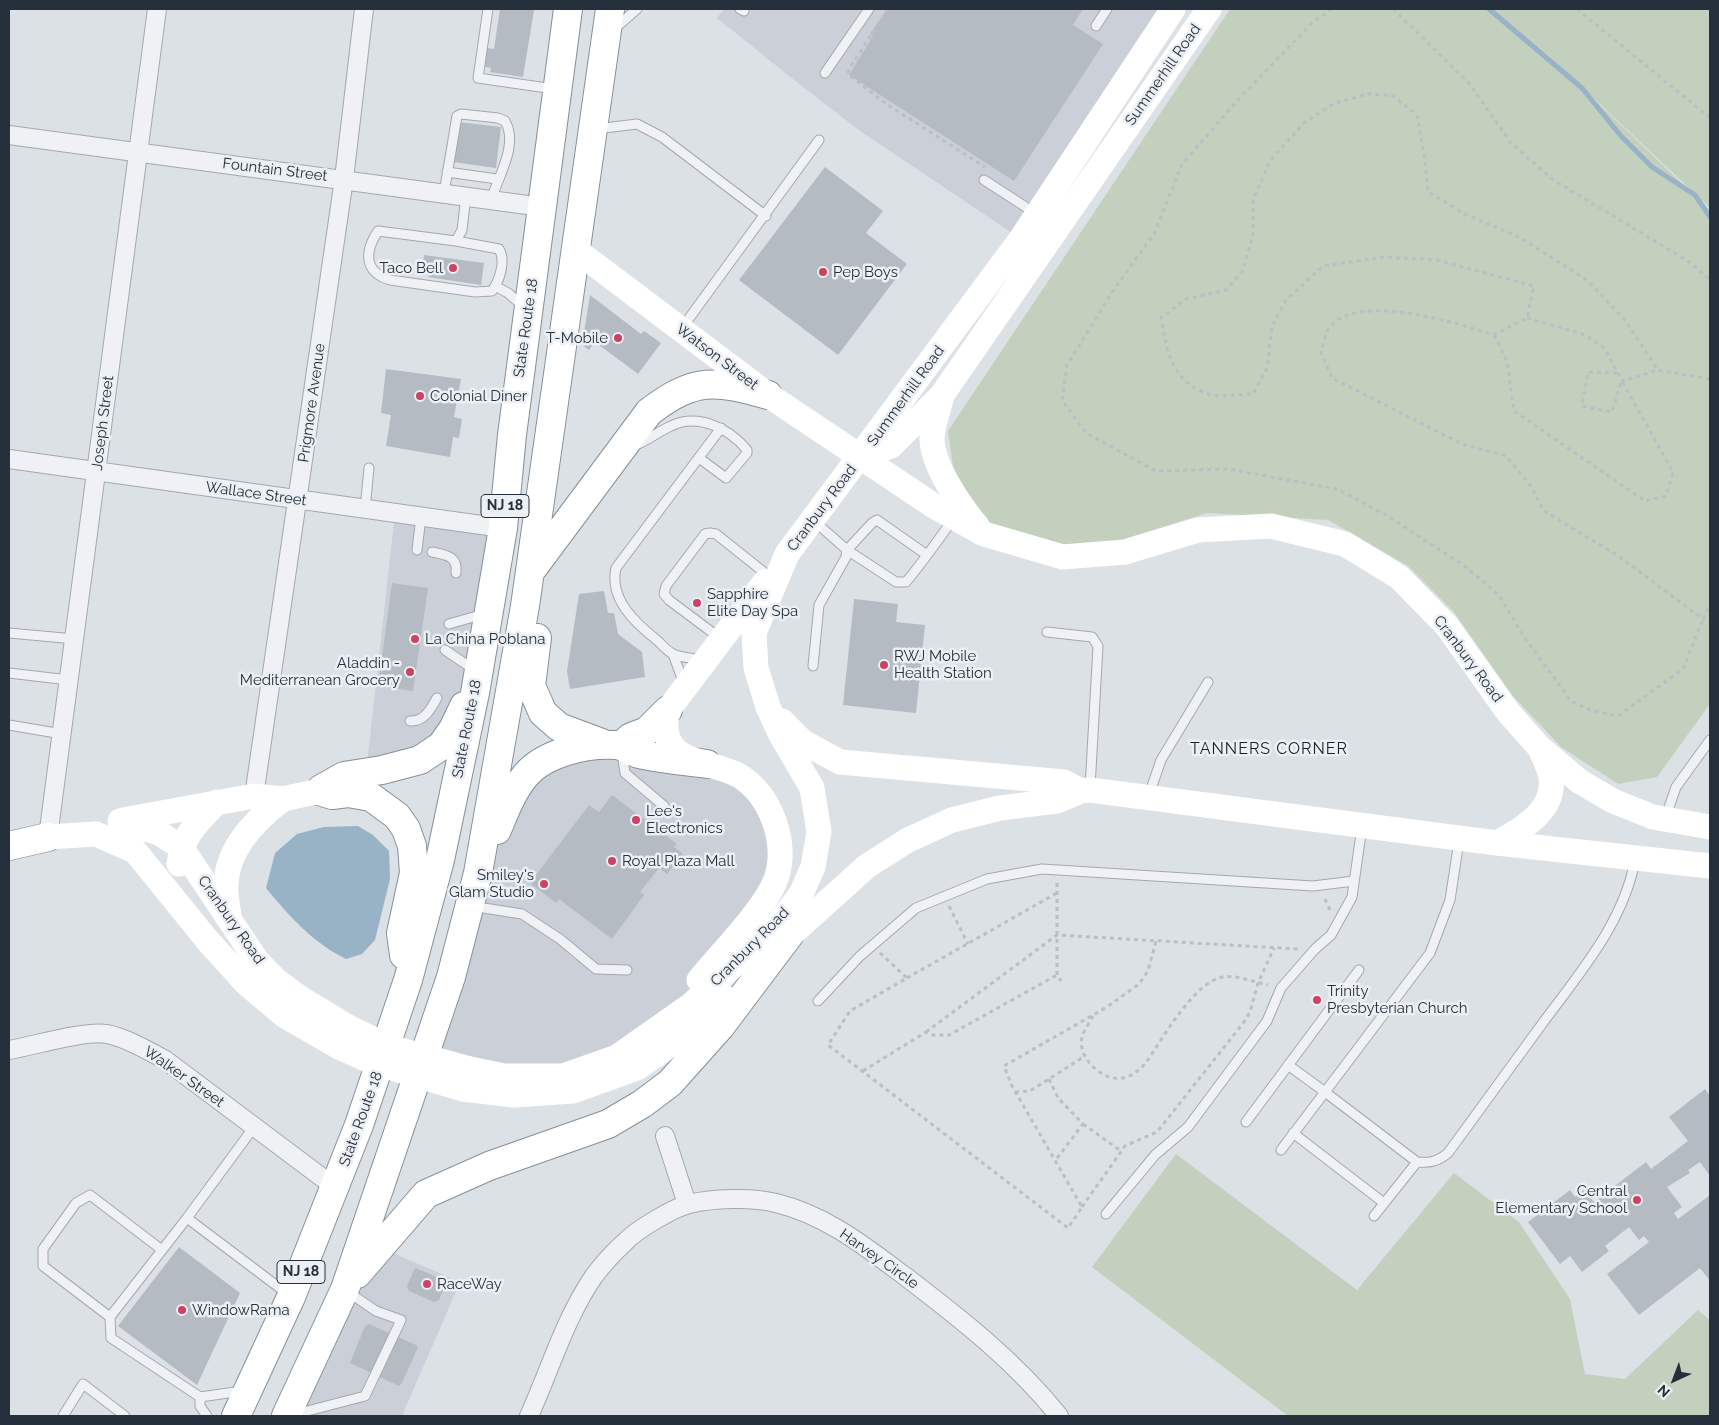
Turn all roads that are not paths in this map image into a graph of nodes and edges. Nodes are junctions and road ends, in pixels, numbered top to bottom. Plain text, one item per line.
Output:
1 (157, 9) edge
2 (364, 9) edge
3 (488, 9) edge
4 (568, 9) edge
5 (610, 9) edge
6 (637, 9) edge
7 (870, 9) edge
8 (1107, 9) edge
9 (1173, 9) edge
10 (1209, 9) edge
11 (1096, 26) dead end
12 (606, 37) junction
13 (825, 73) dead end
14 (558, 90) junction
15 (593, 129) junction
16 (9, 135) edge
17 (819, 140) dead end
18 (137, 153) junction
19 (447, 172) junction
20 (344, 179) junction
21 (498, 179) junction
22 (984, 180) dead end
23 (444, 193) junction
24 (466, 196) junction
25 (491, 200) junction
26 (542, 207) junction
27 (1037, 215) junction
28 (766, 216) junction
29 (456, 241) junction
30 (576, 251) junction
31 (495, 286) junction
32 (529, 313) junction
33 (681, 330) junction
34 (942, 395) junction
35 (768, 396) junction
36 (721, 428) junction
37 (621, 449) junction
38 (860, 457) junction
39 (699, 458) junction
40 (9, 459) edge
41 (369, 468) dead end
42 (97, 473) junction
43 (299, 500) junction
44 (365, 509) junction
45 (421, 517) junction
46 (954, 518) junction
47 (812, 520) junction
48 (503, 528) junction
49 (984, 534) junction
50 (418, 550) dead end
51 (847, 550) junction
52 (432, 552) dead end
53 (927, 555) junction
54 (530, 571) junction
55 (456, 573) dead end
56 (772, 579) junction
57 (525, 606) junction
58 (487, 614) junction
59 (449, 624) dead end
60 (1048, 632) dead end
61 (9, 633) edge
62 (75, 639) junction
63 (721, 640) junction
64 (444, 650) dead end
65 (673, 654) junction
66 (706, 660) junction
67 (813, 666) dead end
68 (9, 673) edge
69 (69, 680) junction
70 (1208, 682) dead end
71 (477, 683) junction
72 (685, 687) junction
73 (437, 698) dead end
74 (768, 707) junction
75 (668, 710) junction
76 (410, 721) dead end
77 (9, 725) edge
78 (62, 734) junction
79 (1710, 740) edge
80 (613, 745) junction
81 (1539, 747) junction
82 (707, 764) junction
83 (318, 791) junction
84 (1085, 791) junction
85 (254, 796) junction
86 (1148, 798) junction
87 (283, 800) junction
88 (217, 802) junction
89 (664, 806) dead end
90 (1665, 819) junction
91 (120, 820) junction
92 (1362, 825) junction
93 (1710, 827) edge
94 (48, 837) junction
95 (1460, 838) junction
96 (1497, 843) junction
97 (9, 846) edge
98 (181, 847) junction
99 (1636, 857) junction
100 (1710, 866) edge
101 (478, 873) junction
102 (1354, 881) junction
103 (468, 905) junction
104 (188, 914) junction
105 (230, 923) junction
106 (790, 934) junction
107 (627, 970) dead end
108 (1359, 970) dead end
109 (408, 980) junction
110 (818, 1001) dead end
111 (343, 1037) junction
112 (648, 1038) junction
113 (9, 1050) edge
114 (1288, 1065) junction
115 (467, 1079) junction
116 (1325, 1092) junction
117 (1246, 1122) dead end
118 (254, 1127) junction
119 (1293, 1133) junction
120 (665, 1136) dead end
121 (1281, 1150) dead end
122 (1416, 1162) junction
123 (336, 1188) junction
124 (688, 1204) junction
125 (1384, 1204) junction
126 (1106, 1214) dead end
127 (1374, 1216) dead end
128 (187, 1218) junction
129 (162, 1250) junction
130 (345, 1289) junction
131 (291, 1297) junction
132 (110, 1316) junction
133 (250, 1390) junction
134 (200, 1398) junction
135 (63, 1416) edge
136 (123, 1416) edge
137 (207, 1416) edge
138 (236, 1416) edge
139 (287, 1416) edge
140 (529, 1416) edge
141 (1059, 1416) edge

1 - 18 street, Joseph Street
2 - 20 street, Prigmore Avenue
3 - 14 lane
4 - 14 main road, State Route 18 / NJ 18
5 - 12 main road, NJ 18
6 - 12 lane
7 - 13 lane
8 - 11 lane
9 - 27 main road, Summerhill Road
10 - 34 main road, Summerhill Road
12 - 15 main road, NJ 18
14 - 26 main road, State Route 18 / NJ 18
15 - 28 lane
15 - 30 main road, NJ 18
16 - 18 street, Fountain Street
17 - 28 lane
18 - 20 street, Fountain Street
18 - 42 street, Joseph Street
19 - 21 lane
19 - 21 lane
19 - 23 lane
20 - 23 street, Fountain Street
20 - 43 street, Prigmore Avenue
21 - 25 lane
22 - 27 lane
23 - 24 street, Fountain Street
24 - 25 street, Fountain Street
24 - 29 lane
25 - 26 street, Fountain Street
26 - 32 main road, State Route 18 / NJ 18
27 - 38 main road, Summerhill Road
28 - 33 lane
29 - 31 lane
29 - 31 lane
30 - 33 main road, Watson Street
30 - 54 main road, NJ 18
31 - 32 lane
32 - 48 main road, State Route 18 / NJ 18
33 - 35 main road, Watson Street
34 - 38 main road, Summerhill Road
34 - 49 main road
35 - 37 main road
35 - 38 main road, Watson Street
36 - 37 lane
36 - 39 lane
36 - 39 lane
37 - 54 main road
38 - 46 main road, Cranbury Road
38 - 47 main road, Cranbury Road
39 - 65 lane
40 - 42 street, Wallace Street
41 - 44 lane
42 - 43 street, Wallace Street
42 - 62 street, Joseph Street
43 - 44 street, Wallace Street
43 - 85 street, Prigmore Avenue
44 - 45 street, Wallace Street
45 - 48 street, Wallace Street
45 - 50 lane
46 - 49 main road, Cranbury Road
46 - 53 lane
47 - 51 lane
47 - 56 main road, Cranbury Road
48 - 58 main road, State Route 18 / NJ 18
49 - 81 main road, Cranbury Road
51 - 53 lane
51 - 53 lane
51 - 67 lane
52 - 55 lane
54 - 57 main road, NJ 18
56 - 63 main road
56 - 63 lane
56 - 74 main road, Cranbury Road
57 - 80 main road
57 - 101 main road, NJ 18
58 - 59 lane
58 - 71 main road, State Route 18 / NJ 18
60 - 84 lane
61 - 62 lane
62 - 69 street, Joseph Street
63 - 66 main road
64 - 71 lane
65 - 66 lane
65 - 72 lane
66 - 72 main road
68 - 69 lane
69 - 78 street, Joseph Street
70 - 86 lane
71 - 83 main road
71 - 109 main road, State Route 18 / NJ 18
72 - 75 main road
73 - 76 lane
74 - 84 main road
74 - 112 main road, Cranbury Road
75 - 80 main road
75 - 82 main road
77 - 78 lane
78 - 94 street, Joseph Street
79 - 90 lane
80 - 82 main road
80 - 89 lane
80 - 101 main road
81 - 90 main road, Cranbury Road
81 - 96 main road
82 - 112 main road
83 - 87 main road, Cranbury Road
83 - 109 main road
84 - 86 main road
84 - 106 main road, Cranbury Road
85 - 87 main road, Cranbury Road
85 - 88 main road, Cranbury Road
86 - 92 main road
87 - 105 main road
88 - 91 main road, Cranbury Road
88 - 98 main road
90 - 93 main road, Cranbury Road
91 - 94 main road, Cranbury Road
91 - 98 main road, Cranbury Road
92 - 95 main road
92 - 102 lane
94 - 97 main road, Cranbury Road
94 - 104 main road, Cranbury Road
95 - 96 main road
95 - 116 lane
96 - 99 main road
98 - 104 main road
98 - 105 main road, Cranbury Road
99 - 100 main road
99 - 122 lane
101 - 103 main road, NJ 18
102 - 110 lane
102 - 126 lane
103 - 107 lane
103 - 130 main road, NJ 18
104 - 111 main road, Cranbury Road
105 - 111 main road, Cranbury Road
106 - 115 main road, Cranbury Road
106 - 130 main road
108 - 114 lane
109 - 123 main road, State Route 18 / NJ 18
111 - 115 main road, Cranbury Road, bridge
112 - 115 main road, Cranbury Road
113 - 118 street, Walker Street
114 - 116 lane
114 - 117 lane
116 - 119 lane
116 - 122 lane
118 - 123 street, Walker Street
118 - 128 lane
119 - 121 lane
119 - 125 lane
120 - 124 street
122 - 125 lane
123 - 131 main road, State Route 18 / NJ 18
124 - 140 street, Harvey Circle
124 - 141 street, Harvey Circle
125 - 127 lane
128 - 129 lane
128 - 131 lane
129 - 132 lane
129 - 132 lane
130 - 139 main road, NJ 18
130 - 139 lane
131 - 133 main road, State Route 18 / NJ 18
132 - 134 lane
133 - 134 lane
133 - 138 main road, State Route 18 / NJ 18
134 - 137 lane
135 - 136 lane

